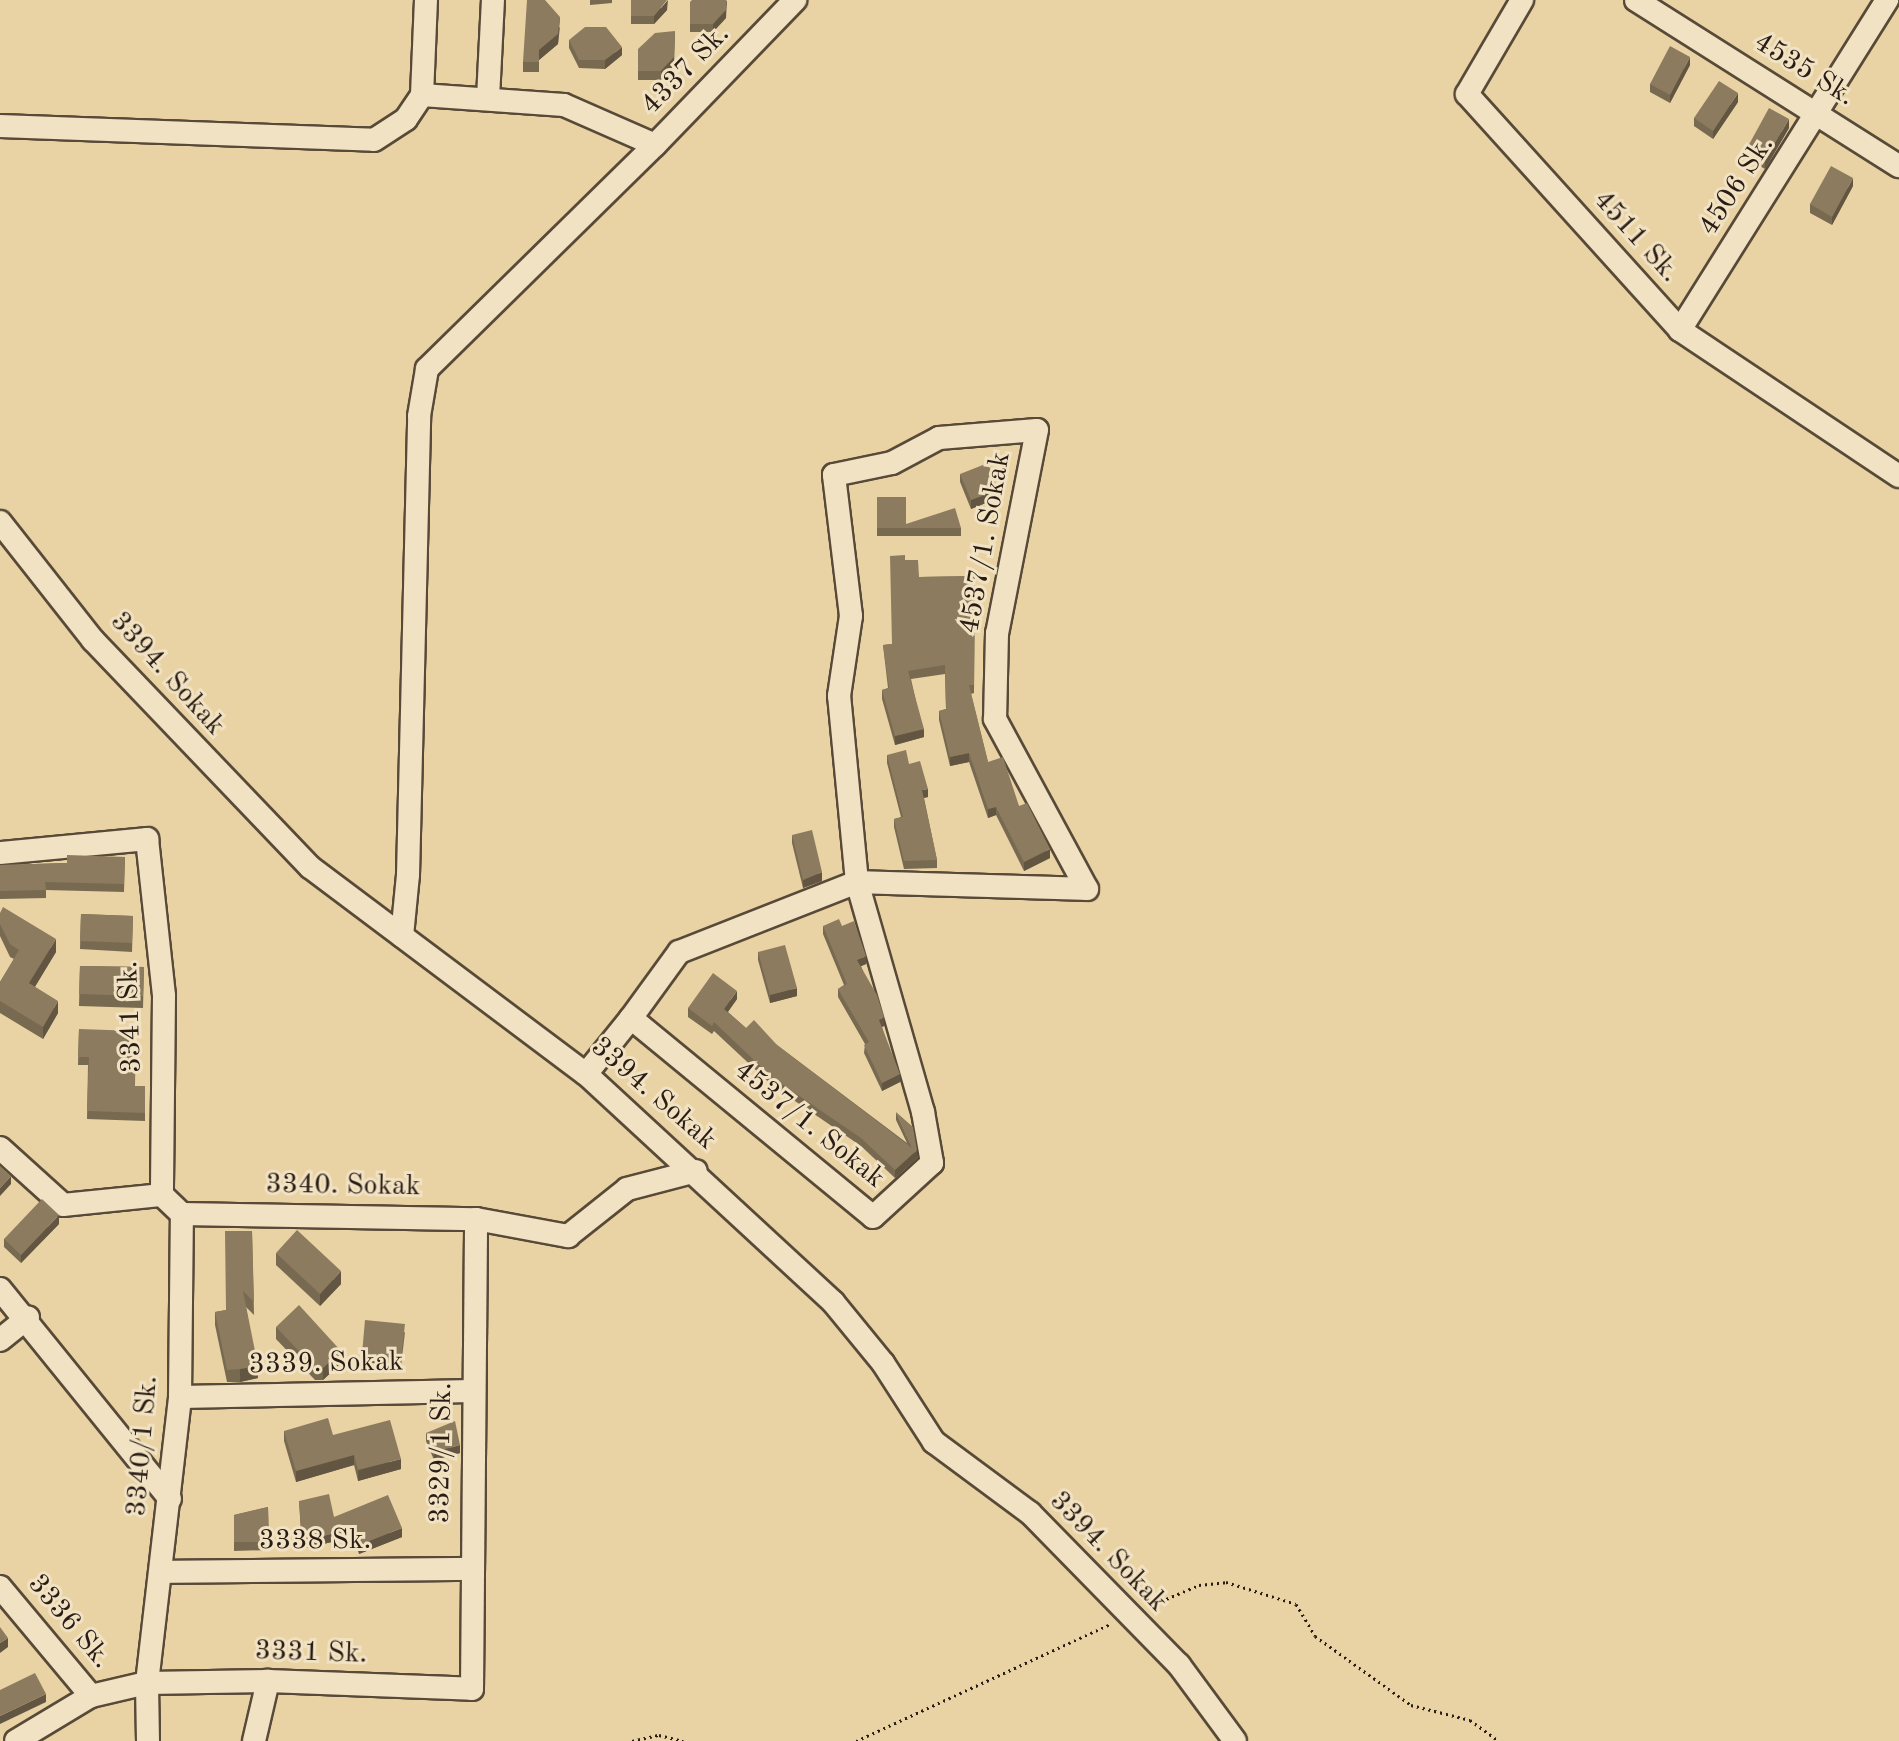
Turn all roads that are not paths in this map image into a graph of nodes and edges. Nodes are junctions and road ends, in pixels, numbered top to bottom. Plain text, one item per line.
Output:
1 (426, 0) edge
2 (493, 0) edge
3 (795, 0) edge
4 (1522, 0) edge
5 (1636, 0) edge
6 (1887, 0) edge
7 (422, 95) junction
8 (488, 98) junction
9 (1818, 115) junction
10 (0, 126) edge
11 (655, 145) junction
12 (1899, 166) edge
13 (1680, 330) junction
14 (1899, 476) edge
15 (0, 522) edge
16 (0, 853) edge
17 (857, 882) junction
18 (402, 936) junction
19 (631, 1018) junction
20 (586, 1074) junction
21 (0, 1148) edge
22 (696, 1171) junction
23 (162, 1195) junction
24 (182, 1214) junction
25 (476, 1219) junction
26 (0, 1289) edge
27 (28, 1317) junction
28 (0, 1340) edge
29 (473, 1391) junction
30 (180, 1397) junction
31 (170, 1499) junction
32 (470, 1569) junction
33 (161, 1572) junction
34 (0, 1587) edge
35 (268, 1681) junction
36 (147, 1683) junction
37 (472, 1689) joint
38 (91, 1696) junction
39 (16, 1741) edge
40 (148, 1741) edge
41 (254, 1741) edge
42 (1235, 1741) edge

1 - 7 street
2 - 8 street
3 - 11 street, 4337 Sk.
4 - 13 street, 4511 Sk.
5 - 9 street, 4535 Sk.
6 - 9 street, 4506 Sk.
7 - 8 street, 4337 Sk.
7 - 10 street
8 - 11 street, 4337 Sk.
9 - 12 street, 4535 Sk.
9 - 13 street, 4506 Sk.
11 - 18 street
13 - 14 street, 4511 Sk.
15 - 18 street, 3394. Sokak
16 - 23 street, 3341 Sk.
17 - 17 street, 4537/1. Sokak
17 - 19 street, 4537/1. Sokak
17 - 19 street, 4537/1. Sokak
18 - 20 street, 3394. Sokak
19 - 20 street
20 - 22 street, 3394. Sokak
21 - 23 street
22 - 25 street, 3340. Sokak
22 - 42 street, 3394. Sokak
23 - 24 street
24 - 25 street, 3340. Sokak
24 - 30 street, 3340/1 Sk.
25 - 29 street, 3329/1 Sk.
26 - 27 street
27 - 28 street
27 - 31 street
29 - 30 street, 3339. Sokak
29 - 32 street, 3329/1 Sk.
30 - 31 street, 3340/1 Sk.
31 - 33 street, 3340/1 Sk.
32 - 33 street, 3338 Sk.
32 - 37 street, 3329/1 Sk.
33 - 36 street, 3340/1 Sk.
34 - 38 street, 3336 Sk.
35 - 36 street, 3331 Sk.
35 - 37 street, 3331 Sk.
35 - 41 street
36 - 38 street, 3331 Sk.
36 - 40 street, 3340/1 Sk.
38 - 39 street, 3331 Sk.

